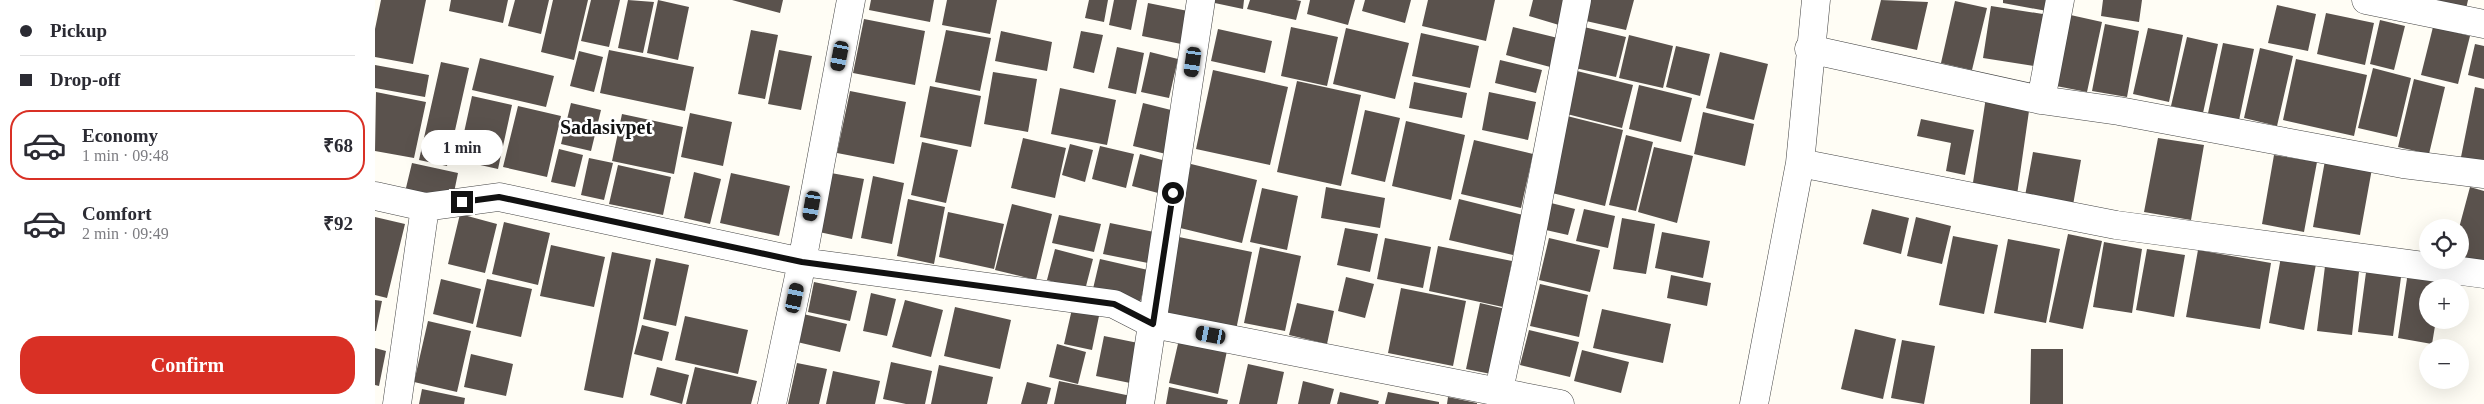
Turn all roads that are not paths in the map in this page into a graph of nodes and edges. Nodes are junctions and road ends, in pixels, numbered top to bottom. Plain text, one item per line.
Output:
1 (851, 0) edge
2 (1201, 0) edge
3 (1577, 0) edge
4 (1815, 0) edge
5 (2060, 0) edge
6 (2366, 0) edge
7 (2484, 24) edge
8 (1809, 49) junction
9 (2041, 100) junction
10 (1801, 163) junction
11 (2484, 174) edge
12 (375, 196) edge
13 (425, 207) junction
14 (802, 262) junction
15 (2484, 274) edge
16 (1153, 324) junction
17 (1499, 390) junction
18 (397, 404) edge
19 (772, 404) edge
20 (1140, 404) edge
21 (1560, 404) edge
22 (1754, 404) edge

1 - 14 street
2 - 16 street
3 - 17 street
4 - 8 street
5 - 9 street
6 - 7 street
8 - 9 street
8 - 10 street
9 - 11 street
10 - 15 street
10 - 22 street
12 - 13 street
13 - 14 street
13 - 18 street
14 - 16 street
14 - 19 street
16 - 17 street
16 - 20 street
17 - 21 street

